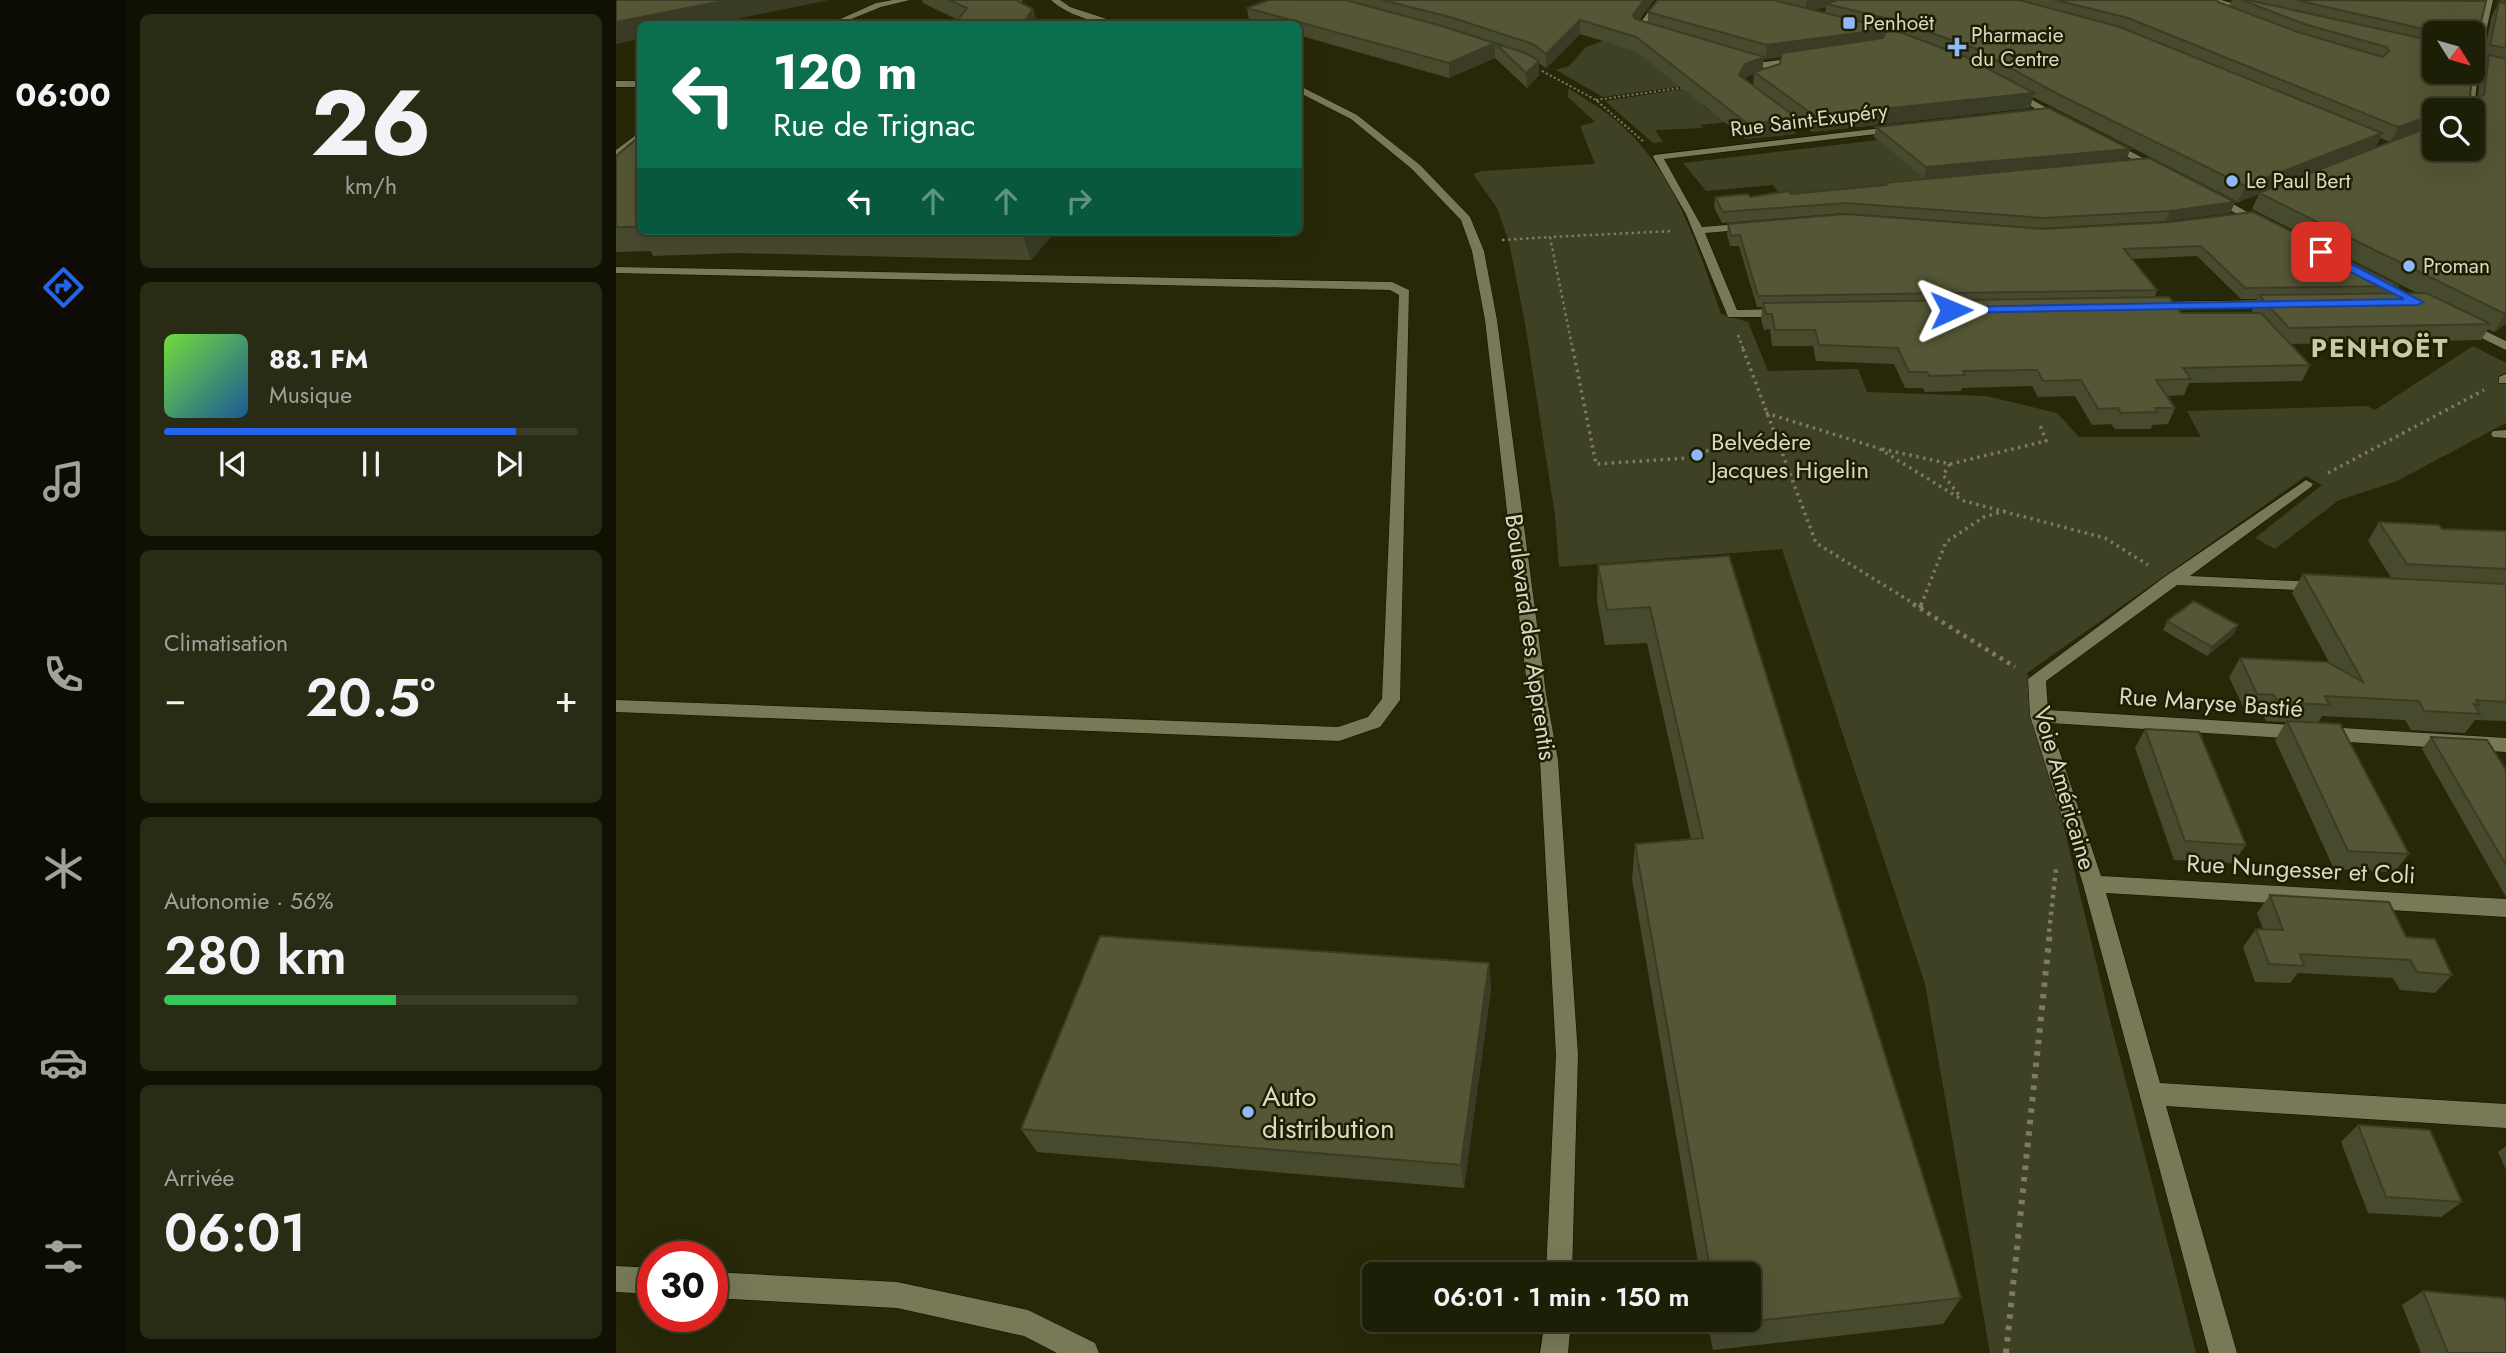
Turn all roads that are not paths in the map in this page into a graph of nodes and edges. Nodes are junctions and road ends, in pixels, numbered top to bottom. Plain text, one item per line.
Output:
1 (902, 0) edge
2 (1055, 0) edge
3 (1661, 0) edge
4 (2212, 0) edge
5 (2489, 0) edge
6 (2228, 4) junction
7 (1084, 6) dead end
8 (2217, 11) edge
9 (2267, 13) edge
10 (1094, 14) junction
11 (840, 21) edge
12 (1111, 21) edge
13 (2485, 21) edge
14 (1663, 36) edge
15 (1727, 54) edge
16 (1817, 57) edge
17 (1765, 65) junction
18 (1774, 74) edge
19 (616, 84) edge
20 (637, 84) edge
21 (2002, 89) edge
22 (1302, 90) edge
23 (2048, 112) junction
24 (2032, 114) edge
25 (2073, 125) edge
26 (1908, 128) edge
27 (1802, 132) dead end
28 (637, 138) edge
29 (2097, 138) edge
30 (1812, 139) junction
31 (616, 155) edge
32 (2146, 163) junction
33 (2121, 165) edge
34 (2169, 175) edge
35 (2202, 192) edge
36 (2244, 210) junction
37 (2226, 219) edge
38 (1766, 225) edge
39 (2273, 228) edge
40 (1700, 230) junction
41 (616, 271) edge
42 (2291, 304) edge
43 (2141, 307) edge
44 (1800, 313) edge
45 (2451, 318) edge
46 (2506, 346) edge
47 (2306, 484) road end
48 (2172, 580) junction
49 (2339, 588) edge
50 (616, 706) edge
51 (2039, 716) junction
52 (2506, 745) edge
53 (2093, 884) junction
54 (2506, 908) edge
55 (2150, 1094) junction
56 (2506, 1116) edge
57 (1559, 1262) edge
58 (616, 1279) edge
59 (637, 1280) edge
60 (728, 1286) edge
61 (1557, 1332) edge
62 (1086, 1353) edge
63 (1555, 1353) edge
64 (2223, 1353) edge

1 - 11 street
2 - 10 street
3 - 14 street
4 - 6 street
5 - 13 street
6 - 8 street
6 - 9 street
7 - 10 street
10 - 12 street
15 - 17 street
16 - 17 street
17 - 18 street
19 - 20 street
21 - 23 street
22 - 57 street, Boulevard des Apprentis
23 - 24 street
23 - 25 street
26 - 30 street, Rue Saint-Exupéry
27 - 30 street
28 - 31 street
29 - 32 street
30 - 40 street, Rue Saint-Exupéry
32 - 33 street
32 - 34 street
35 - 36 street
36 - 37 street
36 - 39 street
38 - 40 street
40 - 44 street
41 - 50 street
42 - 43 street
45 - 46 street
47 - 48 street, Voie Américaine
48 - 49 street
48 - 51 street, Voie Américaine
51 - 52 street, Rue Maryse Bastié
51 - 53 street, Voie Américaine
53 - 54 street, Rue Nungesser et Coli
53 - 55 street, Voie Américaine
55 - 56 street
55 - 64 street, Voie Américaine
58 - 59 street
60 - 62 street
61 - 63 street

